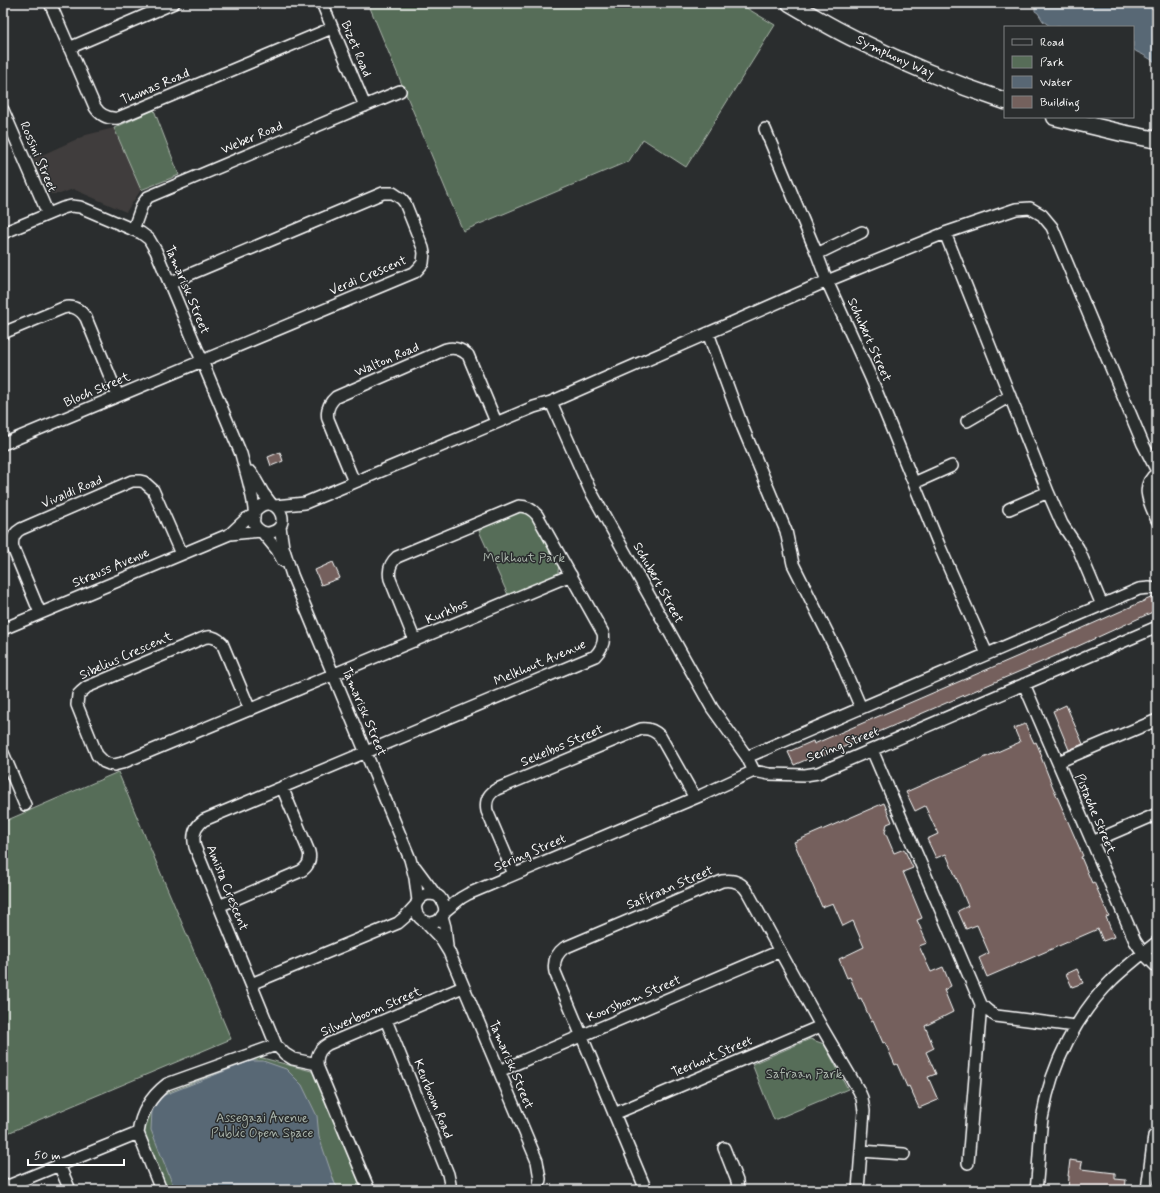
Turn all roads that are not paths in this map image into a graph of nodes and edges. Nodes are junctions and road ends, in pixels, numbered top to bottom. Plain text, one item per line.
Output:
1 (50, 3) edge
2 (174, 3) edge
3 (322, 3) edge
4 (790, 3) edge
5 (332, 28) junction
6 (69, 48) junction
7 (400, 91) dead end
8 (1004, 101) edge
9 (365, 106) junction
10 (3, 110) edge
11 (1059, 118) edge
12 (765, 129) dead end
13 (1157, 140) edge
14 (48, 214) junction
15 (133, 230) junction
16 (862, 232) dead end
17 (3, 233) edge
18 (945, 233) junction
19 (817, 254) junction
20 (827, 281) junction
21 (169, 283) junction
22 (3, 333) edge
23 (708, 333) junction
24 (202, 361) junction
25 (118, 396) junction
26 (1010, 396) junction
27 (551, 402) junction
28 (967, 421) dead end
29 (496, 422) junction
30 (3, 444) edge
31 (241, 454) junction
32 (952, 466) dead end
33 (1157, 472) edge
34 (354, 482) junction
35 (914, 483) junction
36 (1048, 492) junction
37 (305, 503) junction
38 (274, 505) junction
39 (1009, 509) dead end
40 (254, 513) junction
41 (1157, 520) edge
42 (281, 525) junction
43 (262, 532) junction
44 (230, 534) junction
45 (181, 554) junction
46 (292, 575) junction
47 (571, 575) junction
48 (1157, 589) edge
49 (1102, 605) junction
50 (40, 613) junction
51 (1157, 627) edge
52 (3, 629) edge
53 (415, 641) junction
54 (987, 654) junction
55 (333, 675) junction
56 (1024, 684) junction
57 (861, 708) junction
58 (250, 710) junction
59 (1157, 720) edge
60 (872, 750) junction
61 (365, 752) junction
62 (3, 753) edge
63 (747, 757) junction
64 (1058, 762) junction
65 (6, 770) edge
66 (754, 771) junction
67 (282, 787) junction
68 (695, 798) junction
69 (25, 805) dead end
70 (1157, 814) edge
71 (1092, 842) junction
72 (410, 860) junction
73 (514, 874) junction
74 (468, 894) junction
75 (436, 895) junction
76 (417, 903) junction
77 (219, 906) junction
78 (443, 914) junction
79 (424, 921) junction
80 (398, 923) junction
81 (1157, 942) edge
82 (780, 951) junction
83 (449, 952) junction
84 (1143, 953) junction
85 (1157, 967) edge
86 (251, 984) junction
87 (463, 987) junction
88 (981, 1004) junction
89 (386, 1020) junction
90 (821, 1026) junction
91 (1075, 1026) junction
92 (582, 1036) junction
93 (276, 1045) junction
94 (317, 1064) junction
95 (499, 1071) junction
96 (614, 1114) junction
97 (138, 1133) junction
98 (1154, 1136) dead end
99 (724, 1148) dead end
100 (861, 1150) junction
101 (904, 1154) dead end
102 (968, 1164) dead end
103 (59, 1165) junction
104 (3, 1188) edge
105 (70, 1190) edge
106 (161, 1190) edge
107 (369, 1190) edge
108 (449, 1190) edge
109 (538, 1190) edge
110 (646, 1190) edge
111 (738, 1190) edge
112 (858, 1190) edge
113 (1036, 1190) edge
114 (1148, 1190) edge

1 - 6 street, Thomas Road
2 - 6 street
3 - 5 street, Bizet Road
4 - 8 main road, Symphony Way
5 - 6 street, Thomas Road
5 - 9 street, Bizet Road
7 - 9 street, Weber Road
9 - 15 street, Weber Road
10 - 14 street, Rossini Street
11 - 13 main road
12 - 19 street, Schubert Street
14 - 15 street, Tamarisk Street
14 - 17 street, Tamarisk Street
15 - 21 street, Tamarisk Street
16 - 19 street
18 - 20 street
18 - 26 street
18 - 33 street
19 - 20 street, Schubert Street
20 - 23 street
20 - 35 street, Schubert Street
21 - 24 street, Tamarisk Street
21 - 24 street, Verdi Crescent
22 - 25 street
23 - 27 street
23 - 57 street
24 - 25 street, Bloch Street
24 - 31 street, Tamarisk Street
25 - 30 street, Bloch Street
26 - 28 street
26 - 36 street
27 - 29 street
27 - 63 street, Schubert Street
29 - 34 street
29 - 34 street, Walton Road
31 - 38 street, Tamarisk Street
31 - 40 street, Tamarisk Street
32 - 35 street
33 - 41 street
34 - 37 street
35 - 54 street, Schubert Street
36 - 39 street
36 - 49 street
37 - 38 street
37 - 42 street
38 - 40 street
38 - 42 street
40 - 43 street
40 - 44 street, Strauss Avenue
42 - 43 street
42 - 46 street, Tamarisk Street
43 - 44 street, Strauss Avenue
43 - 46 street, Tamarisk Street
44 - 45 street, Strauss Avenue
45 - 50 street, Strauss Avenue
45 - 50 street, Vivaldi Road
46 - 55 street, Tamarisk Street
47 - 53 street, Kurkbos
47 - 53 street, Melkhout Avenue
47 - 61 street, Melkhout Avenue
48 - 49 street
49 - 54 street
50 - 52 street, Strauss Avenue
51 - 56 street, Sering Street
53 - 55 street, Kurkbos
54 - 57 street
55 - 58 street, Sibelius Crescent
55 - 61 street, Tamarisk Street
56 - 60 street, Sering Street
56 - 64 street, Pistache Street
57 - 63 street
58 - 58 street, Sibelius Crescent
59 - 64 street
60 - 66 street, Sering Street
60 - 88 street
61 - 67 street, Amista Crescent
61 - 72 street, Tamarisk Street
62 - 65 street
63 - 66 street, Schubert Street
64 - 71 street, Pistache Street
65 - 69 street
66 - 68 street, Sering Street
67 - 77 street, Amista Crescent
67 - 77 street
68 - 73 street, Sering Street
68 - 73 street, Sekelbos Street
70 - 71 street
71 - 84 street, Pistache Street
72 - 75 street, Tamarisk Street
72 - 76 street, Tamarisk Street
73 - 74 street, Sering Street
74 - 75 street, Sering Street
74 - 78 street, Sering Street
75 - 76 street
75 - 78 street
76 - 79 street
76 - 80 street
77 - 86 street, Amista Crescent
78 - 79 street
78 - 83 street, Tamarisk Street
79 - 80 street
79 - 83 street, Tamarisk Street
80 - 86 street
81 - 84 street
82 - 90 street, Saffraan Street
82 - 92 street, Koorsboom Street
82 - 92 street, Saffraan Street
83 - 87 street, Tamarisk Street
84 - 85 street, Pistache Street
84 - 91 street
86 - 93 street, Amista Crescent
87 - 89 street, Silwerboom Street
87 - 95 street, Tamarisk Street
88 - 91 street
88 - 102 street
89 - 94 street, Silwerboom Street
89 - 108 street, Keurboom Road
90 - 96 street, Teerhout Street
90 - 100 street, Saffraan Street
91 - 113 street
92 - 95 street, Koorsboom Street
92 - 96 street, Saffraan Street
93 - 94 street
93 - 97 street
94 - 107 street
95 - 109 street, Tamarisk Street
96 - 110 street, Saffraan Street
97 - 103 street
97 - 106 street
98 - 114 street
99 - 111 street
100 - 101 street
100 - 112 street, Saffraan Street
103 - 104 street
103 - 105 street

